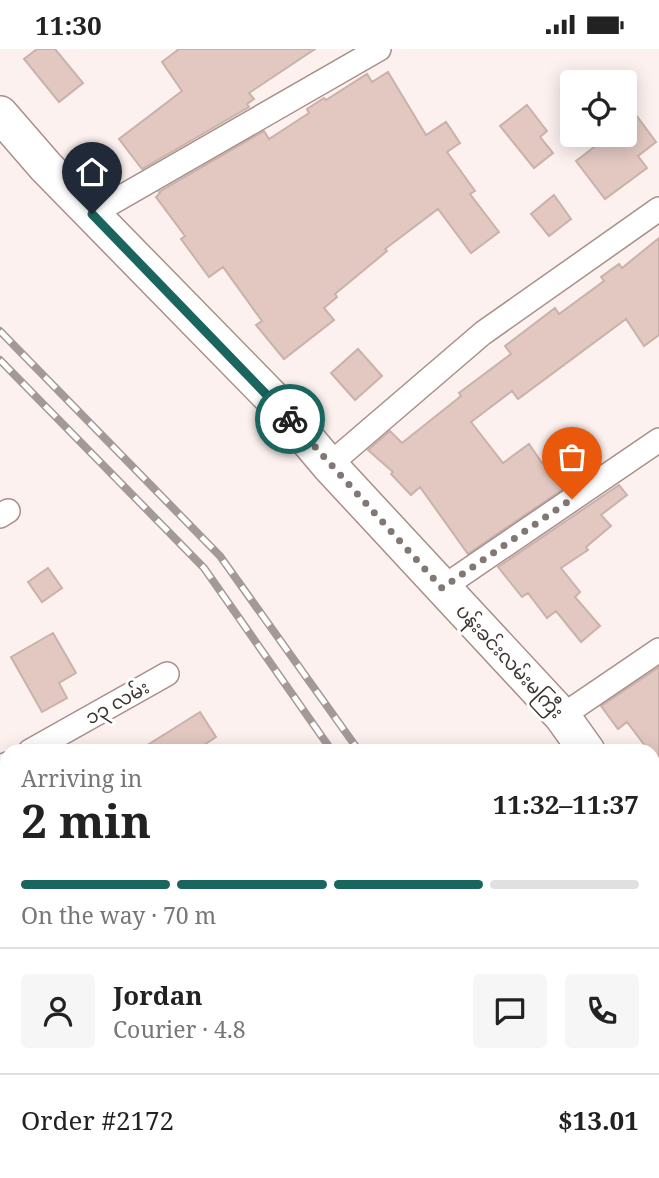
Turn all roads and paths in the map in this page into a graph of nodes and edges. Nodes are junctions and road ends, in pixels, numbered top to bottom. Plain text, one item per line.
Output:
1 (379, 49) edge
2 (0, 114) edge
3 (659, 209) edge
4 (92, 214) junction
5 (659, 440) edge
6 (329, 465) junction
7 (442, 588) junction
8 (659, 650) edge
9 (167, 674) dead end
10 (562, 716) junction
11 (42, 744) edge
12 (582, 744) edge

1 - 4 street
2 - 4 main road, ပန်းခင်းလမ်းမကြီး
3 - 6 street
4 - 6 main road, ပန်းခင်းလမ်းမကြီး
5 - 7 street
6 - 7 main road, ပန်းခင်းလမ်းမကြီး
7 - 10 main road, ပန်းခင်းလမ်းမကြီး
8 - 10 street
9 - 11 street, ၁၃ လမ်း
10 - 12 main road, ပန်းခင်းလမ်းမကြီး

